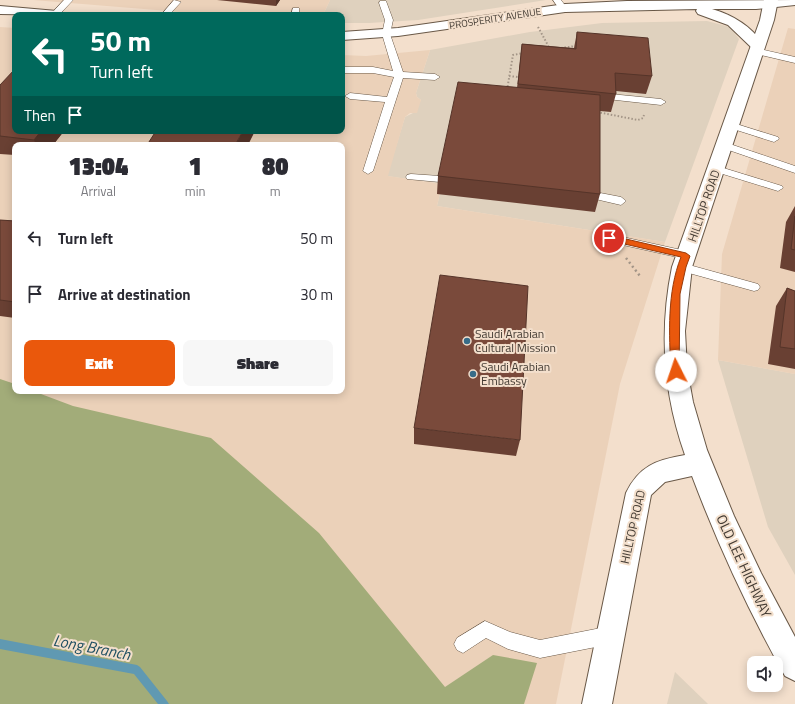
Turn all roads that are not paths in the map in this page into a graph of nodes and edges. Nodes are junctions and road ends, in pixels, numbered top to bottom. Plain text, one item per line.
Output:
1 (69, 0) edge
2 (795, 1) edge
3 (177, 2) dead end
4 (383, 2) dead end
5 (770, 2) edge
6 (560, 4) edge
7 (678, 5) junction
8 (0, 10) edge
9 (795, 10) edge
10 (20, 12) edge
11 (54, 12) edge
12 (169, 12) edge
13 (386, 34) junction
14 (345, 36) edge
15 (756, 48) junction
16 (795, 60) edge
17 (345, 70) edge
18 (399, 75) junction
19 (435, 77) dead end
20 (350, 96) dead end
21 (610, 97) edge
22 (391, 100) junction
23 (661, 102) dead end
24 (730, 125) junction
25 (774, 139) dead end
26 (724, 145) junction
27 (716, 169) junction
28 (795, 170) edge
29 (368, 171) dead end
30 (412, 177) dead end
31 (440, 179) edge
32 (778, 188) dead end
33 (595, 196) edge
34 (621, 201) dead end
35 (609, 238) dead end
36 (684, 261) junction
37 (754, 287) dead end
38 (699, 464) junction
39 (611, 635) junction
40 (463, 644) dead end
41 (795, 666) edge
42 (597, 704) edge

1 - 11 lane
2 - 5 street, PROSPERITY AVENUE
3 - 12 lane
4 - 13 lane
5 - 7 street, PROSPERITY AVENUE
5 - 9 street, PROSPERITY AVENUE
5 - 15 street, HILLTOP ROAD
6 - 7 street, PROSPERITY AVENUE
6 - 13 street, PROSPERITY AVENUE
7 - 15 street
8 - 10 street
13 - 14 street, PROSPERITY AVENUE
13 - 18 lane
15 - 16 lane
15 - 24 street, HILLTOP ROAD
17 - 18 lane
18 - 19 lane
18 - 22 lane
20 - 22 lane
21 - 23 lane
22 - 29 lane
24 - 25 lane
24 - 26 street, HILLTOP ROAD
26 - 27 street, HILLTOP ROAD
26 - 28 lane
27 - 32 lane
27 - 36 street, HILLTOP ROAD
30 - 31 lane
33 - 34 lane
35 - 36 lane
36 - 37 lane
36 - 38 street, HILLTOP ROAD
38 - 39 street, HILLTOP ROAD
38 - 41 street, OLD LEE HIGHWAY
39 - 40 lane
39 - 42 street, HILLTOP ROAD

